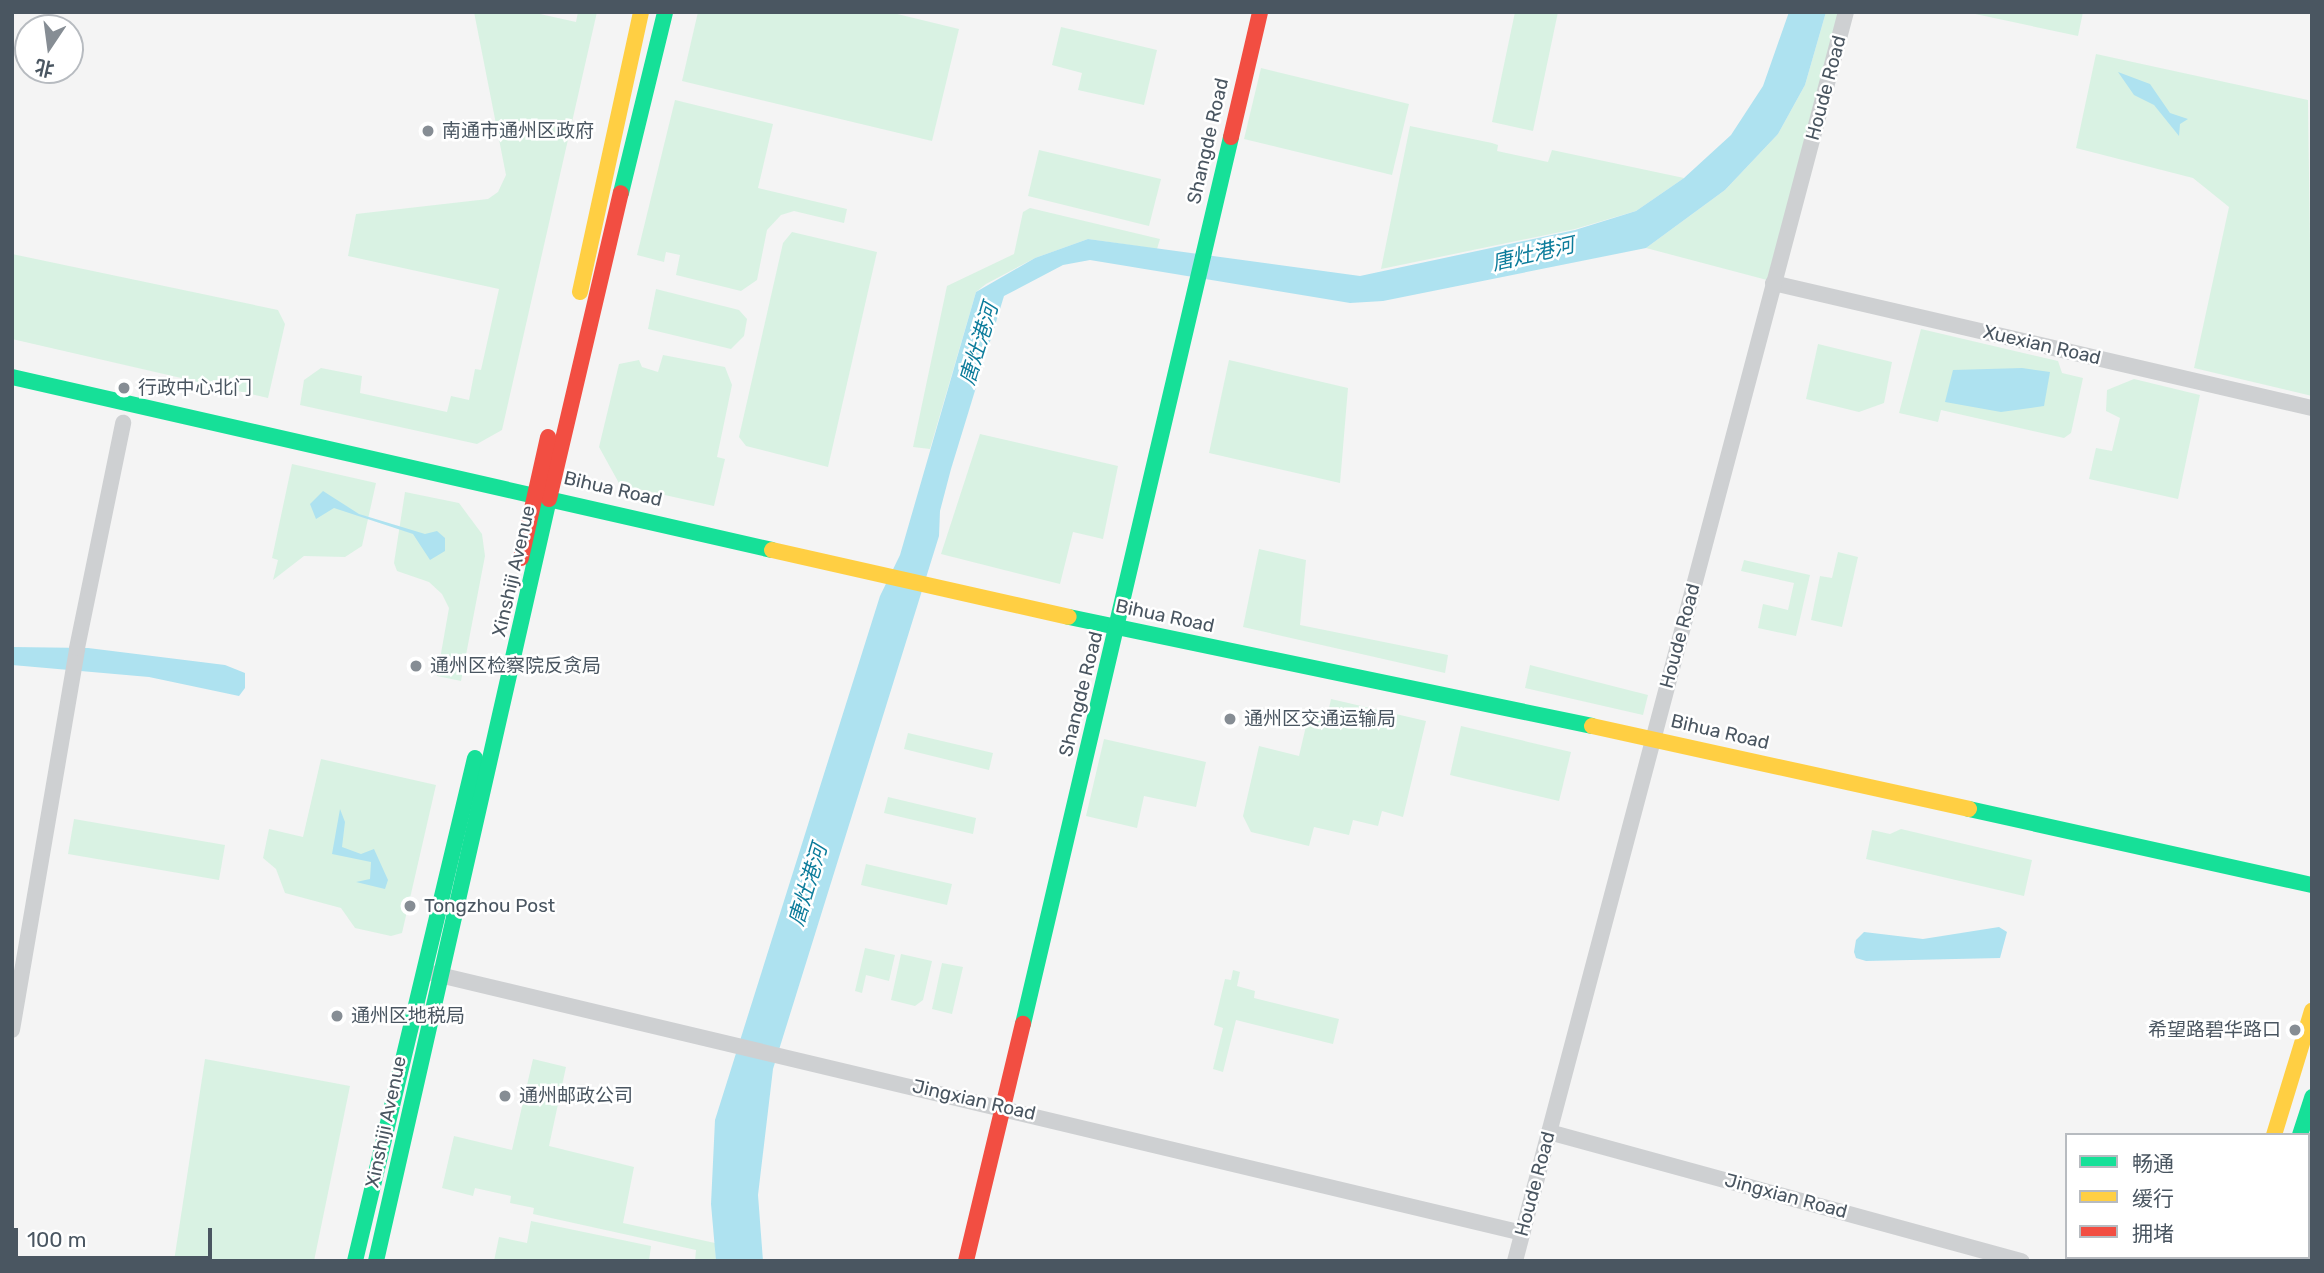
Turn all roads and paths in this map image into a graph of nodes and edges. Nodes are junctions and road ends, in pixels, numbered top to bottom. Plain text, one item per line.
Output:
1 (641, 12) edge
2 (665, 12) edge
3 (1259, 12) edge
4 (1846, 12) edge
5 (1773, 283) junction
6 (12, 377) edge
7 (2312, 408) edge
8 (123, 423) dead end
9 (536, 493) junction
10 (553, 497) junction
11 (1118, 628) junction
12 (1653, 738) junction
13 (2312, 885) edge
14 (424, 972) junction
15 (443, 976) junction
16 (2312, 1011) edge
17 (12, 1030) edge
18 (2312, 1097) edge
19 (1002, 1106) junction
20 (1549, 1132) junction
21 (2274, 1133) edge
22 (2301, 1133) edge
23 (1522, 1233) junction
24 (355, 1261) edge
25 (376, 1261) edge
26 (966, 1261) edge
27 (1515, 1261) edge
28 (2022, 1261) edge

1 - 9 street, Xinshiji Avenue
2 - 10 street, Xinshiji Avenue
3 - 11 street, Shangde Road
4 - 5 street, Houde Road
5 - 7 street, Xuexian Road
5 - 12 street, Houde Road
6 - 9 street, Bihua Road
8 - 17 street
9 - 10 street, Bihua Road
9 - 14 street, Xinshiji Avenue
10 - 11 street, Bihua Road
10 - 15 street, Xinshiji Avenue
11 - 12 street, Bihua Road
11 - 19 street, Shangde Road
12 - 13 street, Bihua Road
12 - 20 street, Houde Road
14 - 15 street, Jingxian Road
14 - 24 street, Xinshiji Avenue
15 - 19 street, Jingxian Road
15 - 25 street, Xinshiji Avenue
16 - 21 street
18 - 22 street
19 - 23 street, Jingxian Road
19 - 26 street, Shangde Road
20 - 23 street, Houde Road
20 - 28 street, Jingxian Road
23 - 27 street, Houde Road

